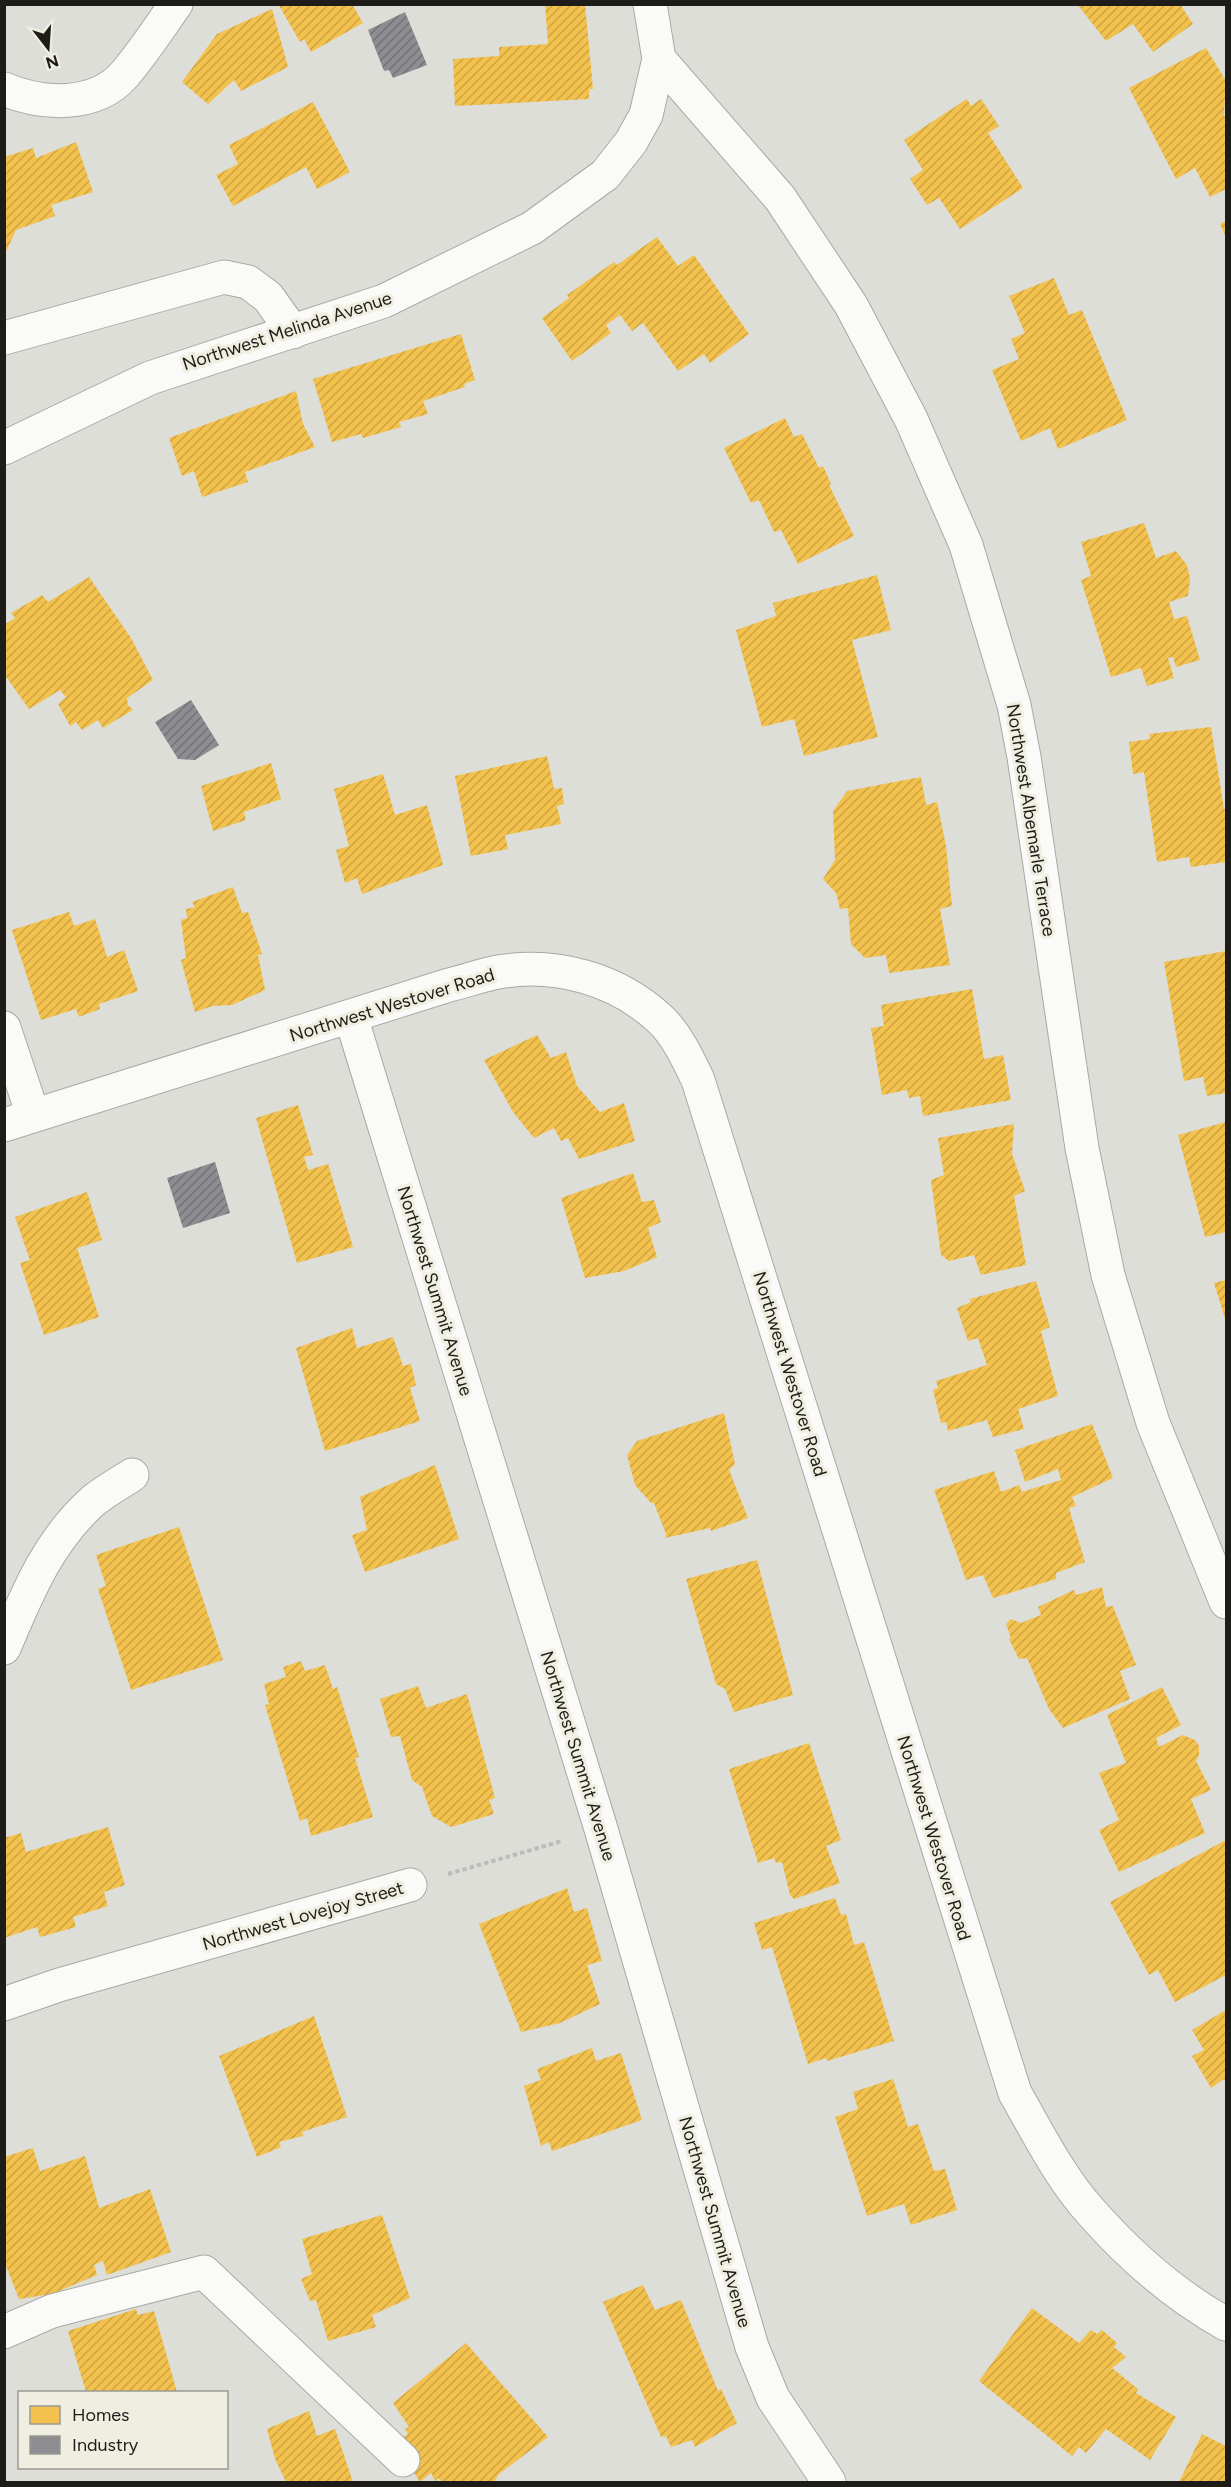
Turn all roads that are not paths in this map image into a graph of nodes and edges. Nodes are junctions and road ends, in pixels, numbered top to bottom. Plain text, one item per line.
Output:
1 (176, 4) edge
2 (650, 4) edge
3 (658, 59) junction
4 (4, 89) edge
5 (293, 332) junction
6 (4, 338) edge
7 (4, 448) edge
8 (351, 1017) junction
9 (4, 1028) edge
10 (19, 1120) edge
11 (132, 1475) dead end
12 (1227, 1602) edge
13 (4, 1648) edge
14 (410, 1885) road end
15 (4, 2004) edge
16 (1227, 2324) edge
17 (4, 2332) edge
18 (403, 2460) dead end
19 (829, 2482) edge

1 - 4 street
2 - 3 street
3 - 5 street, Northwest Melinda Avenue
3 - 12 street, Northwest Albemarle Terrace
5 - 6 street
5 - 7 street, Northwest Melinda Avenue
8 - 10 street, Northwest Westover Road
8 - 16 street, Northwest Westover Road
8 - 19 street, Northwest Summit Avenue
9 - 10 street
11 - 13 street
14 - 15 street, Northwest Lovejoy Street
17 - 18 street

